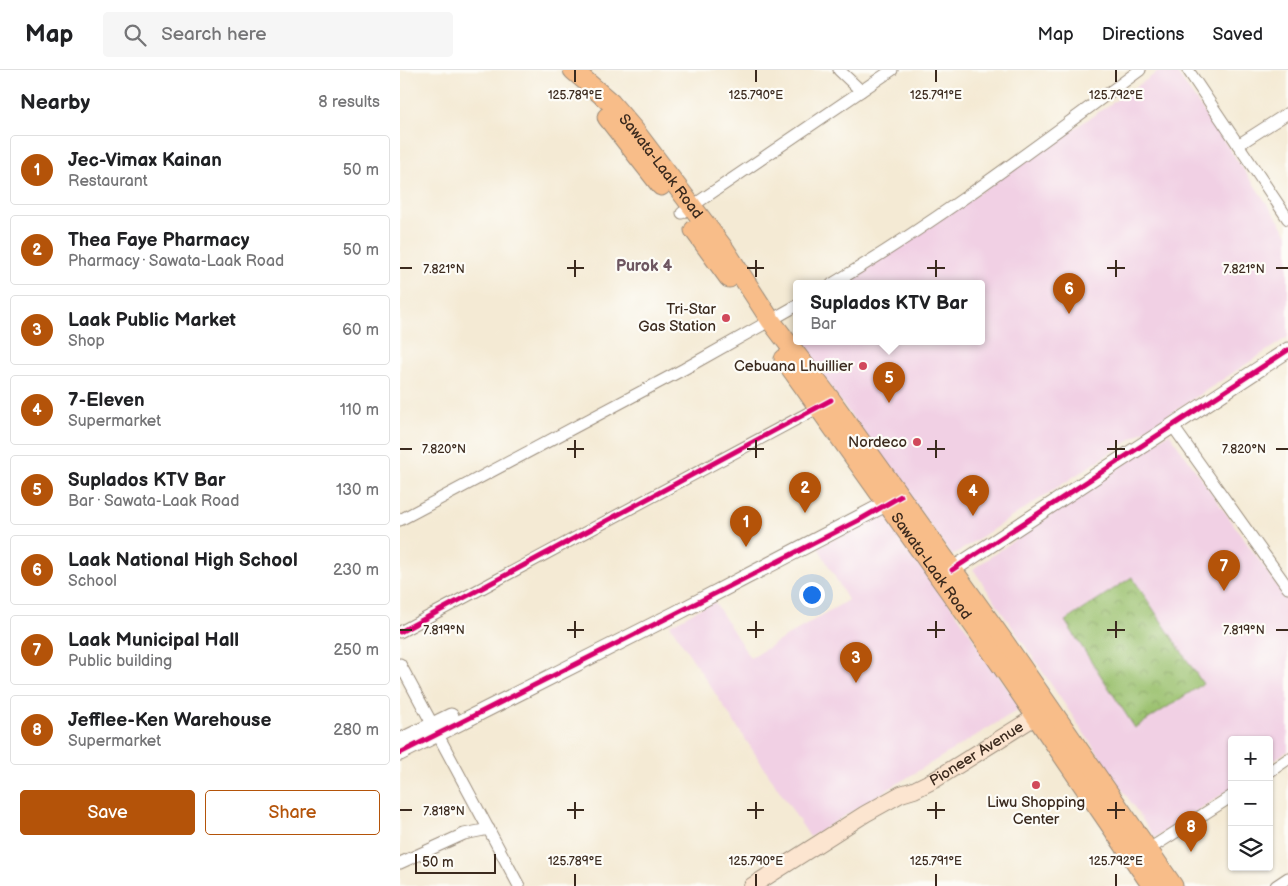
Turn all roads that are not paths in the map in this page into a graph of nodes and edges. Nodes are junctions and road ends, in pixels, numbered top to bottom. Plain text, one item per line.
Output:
1 (573, 70) edge
2 (839, 70) edge
3 (892, 70) edge
4 (1140, 70) edge
5 (1188, 70) edge
6 (861, 91) junction
7 (1288, 112) edge
8 (1238, 145) junction
9 (687, 210) junction
10 (1288, 219) edge
11 (839, 280) edge
12 (793, 308) edge
13 (766, 324) junction
14 (1288, 350) edge
15 (825, 404) junction
16 (1172, 425) junction
17 (892, 496) junction
18 (400, 520) edge
19 (952, 570) junction
20 (1288, 588) edge
21 (400, 632) edge
22 (400, 664) edge
23 (1040, 708) junction
24 (436, 729) junction
25 (400, 741) edge
26 (400, 753) edge
27 (1288, 759) edge
28 (1273, 769) edge
29 (1228, 799) edge
30 (489, 829) junction
31 (1141, 855) junction
32 (400, 863) edge
33 (1288, 878) edge
34 (519, 886) edge
35 (752, 886) edge
36 (1152, 886) edge
37 (1173, 886) edge
38 (1276, 886) edge

1 - 9 main road, Sawata-Laak Road
2 - 6 street
3 - 6 street
4 - 11 street
5 - 8 street
6 - 9 street
7 - 8 street
8 - 10 street
9 - 13 main road, Sawata-Laak Road
12 - 13 street
13 - 15 main road, Sawata-Laak Road
13 - 18 street
14 - 16 street
15 - 17 main road, Sawata-Laak Road
15 - 21 street
16 - 19 street
16 - 20 street
17 - 19 main road, Sawata-Laak Road
17 - 23 main road, Sawata-Laak Road
17 - 24 street
19 - 23 main road, Sawata-Laak Road
22 - 24 street
23 - 31 main road, Sawata-Laak Road
23 - 35 main road, Pioneer Avenue
24 - 25 street
24 - 26 street
24 - 30 street
27 - 28 street
29 - 31 street
30 - 32 street
30 - 34 street
31 - 36 main road, Sawata-Laak Road
31 - 37 main road, Sawata-Laak Road
33 - 38 street

